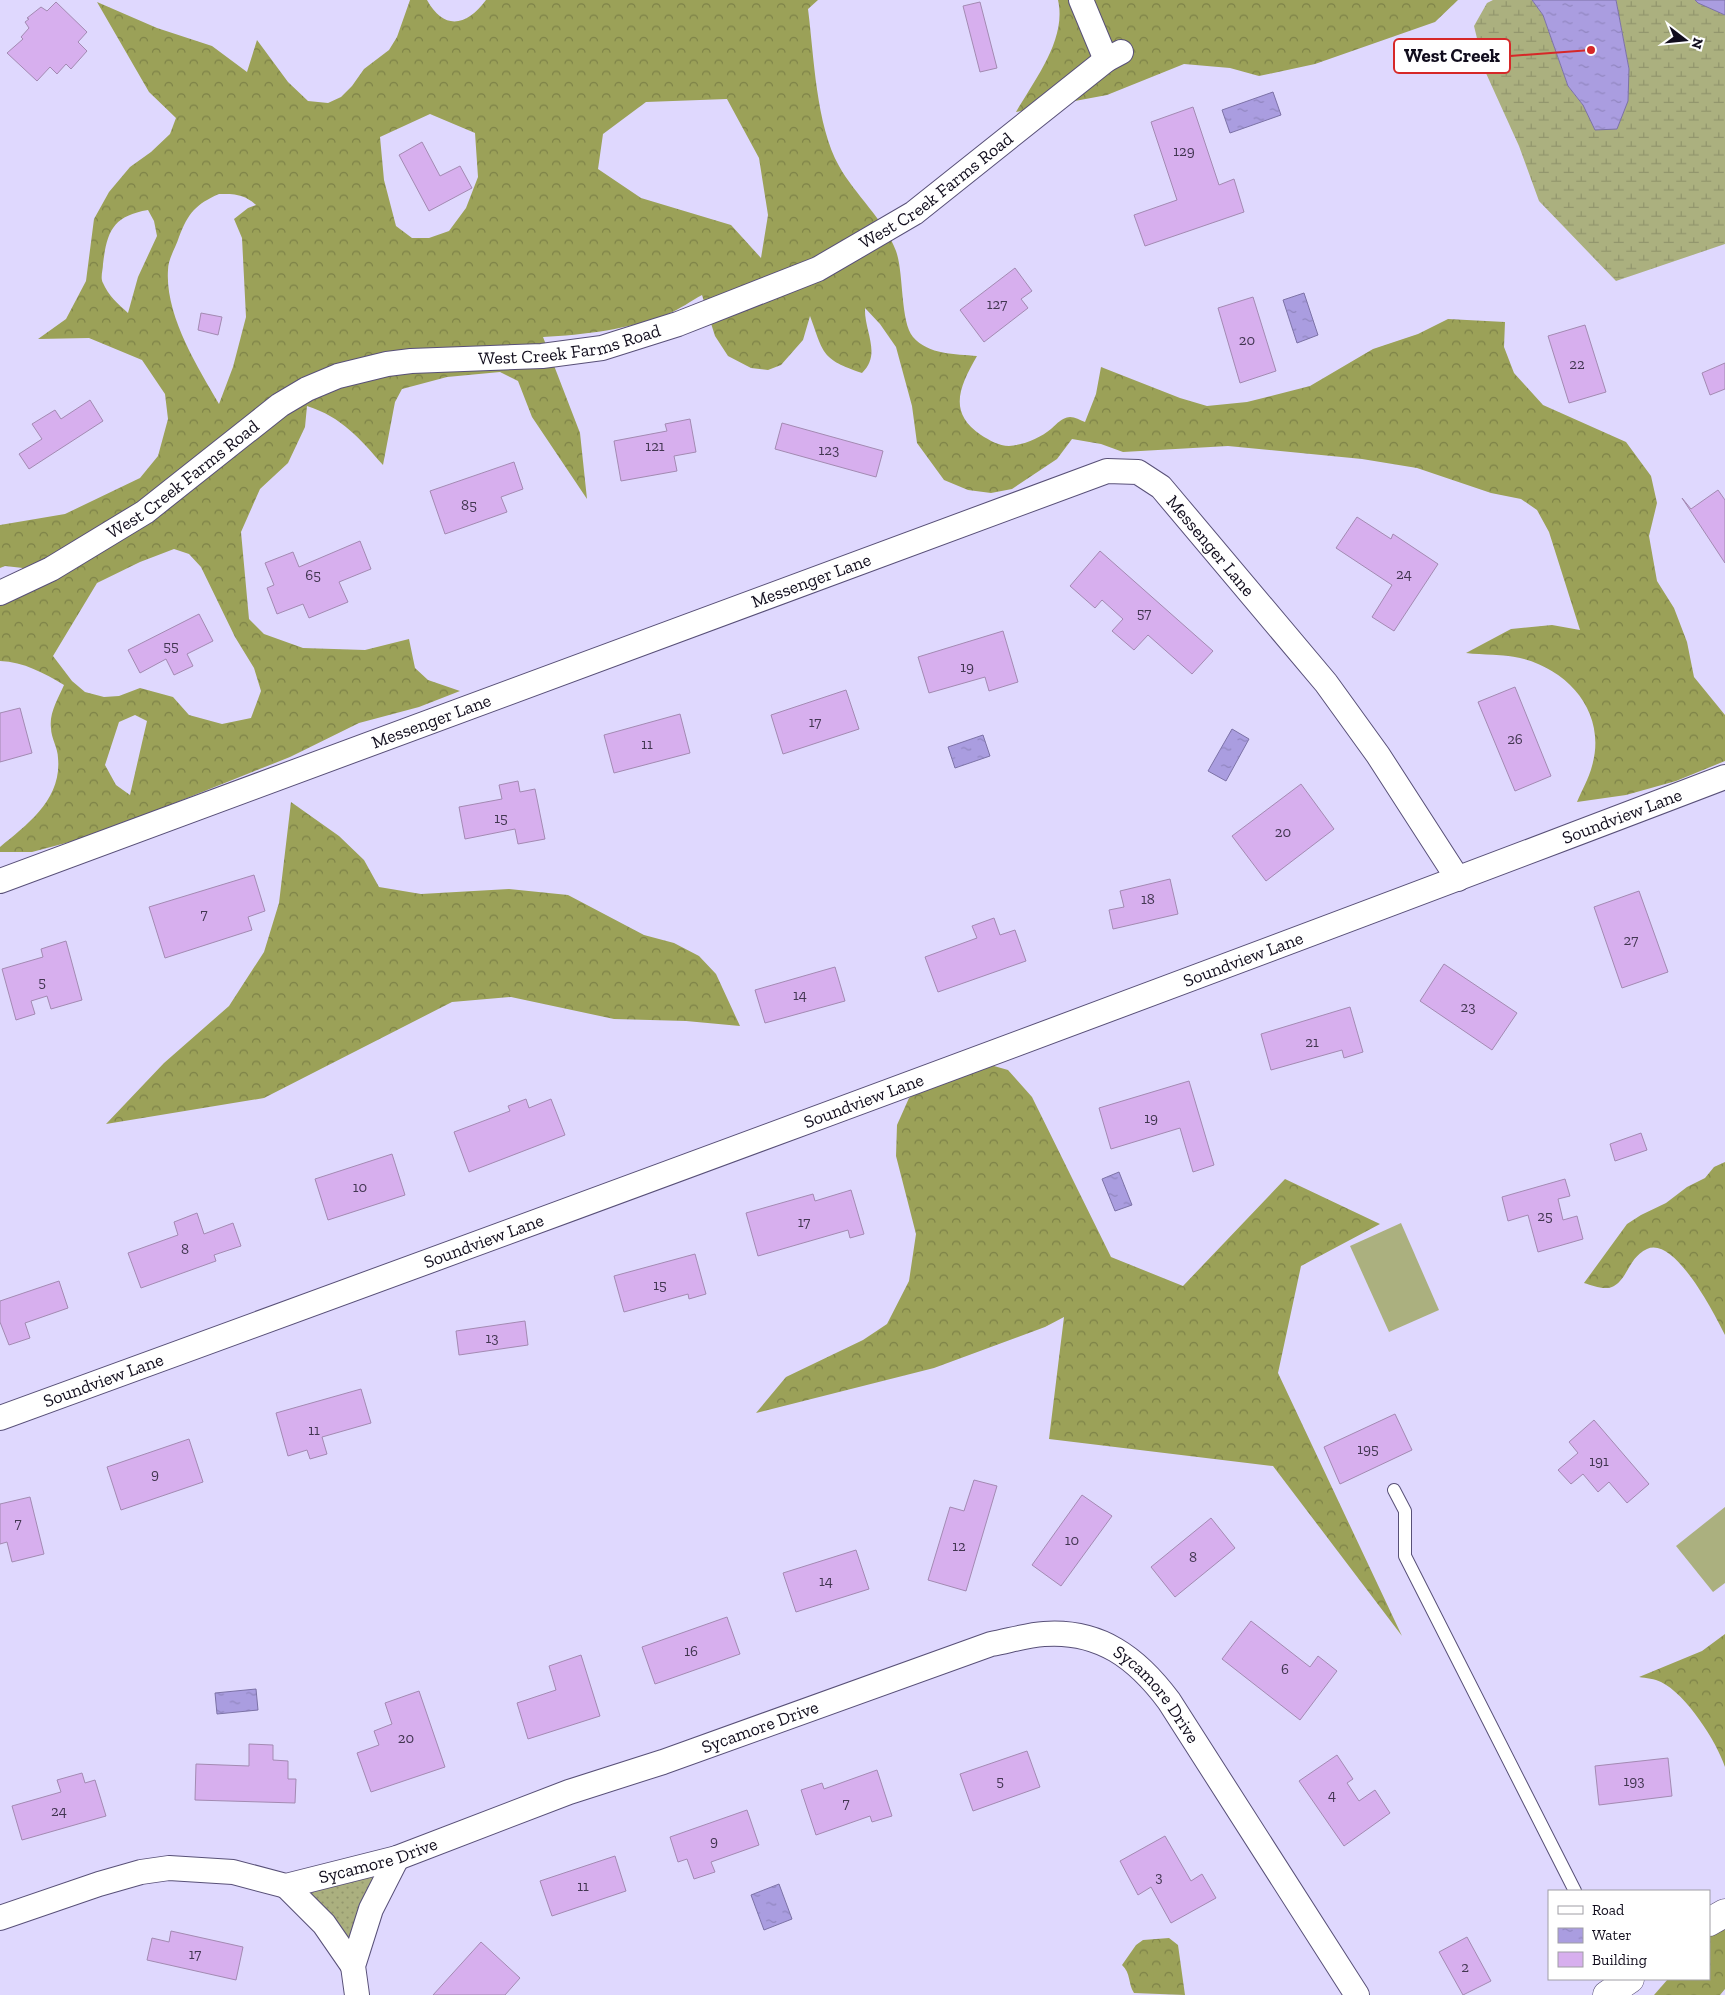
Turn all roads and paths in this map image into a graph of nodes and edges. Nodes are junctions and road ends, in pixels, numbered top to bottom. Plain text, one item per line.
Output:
1 (1082, 0) edge
2 (0, 593) edge
3 (1725, 777) edge
4 (1458, 879) junction
5 (0, 881) edge
6 (0, 1418) edge
7 (1394, 1490) dead end
8 (397, 1858) junction
9 (286, 1886) junction
10 (1574, 1890) edge
11 (1725, 1913) edge
12 (0, 1918) edge
13 (1710, 1921) edge
14 (353, 1966) junction
15 (357, 1995) edge
16 (1357, 1995) edge

1 - 2 street, West Creek Farms Road
3 - 4 street, Soundview Lane
4 - 5 street, Messenger Lane
4 - 6 street, Soundview Lane
7 - 10 lane
8 - 9 street, Sycamore Drive
8 - 14 street
8 - 16 street, Sycamore Drive
9 - 12 street, Sycamore Drive
9 - 14 street
11 - 13 main road
14 - 15 street

